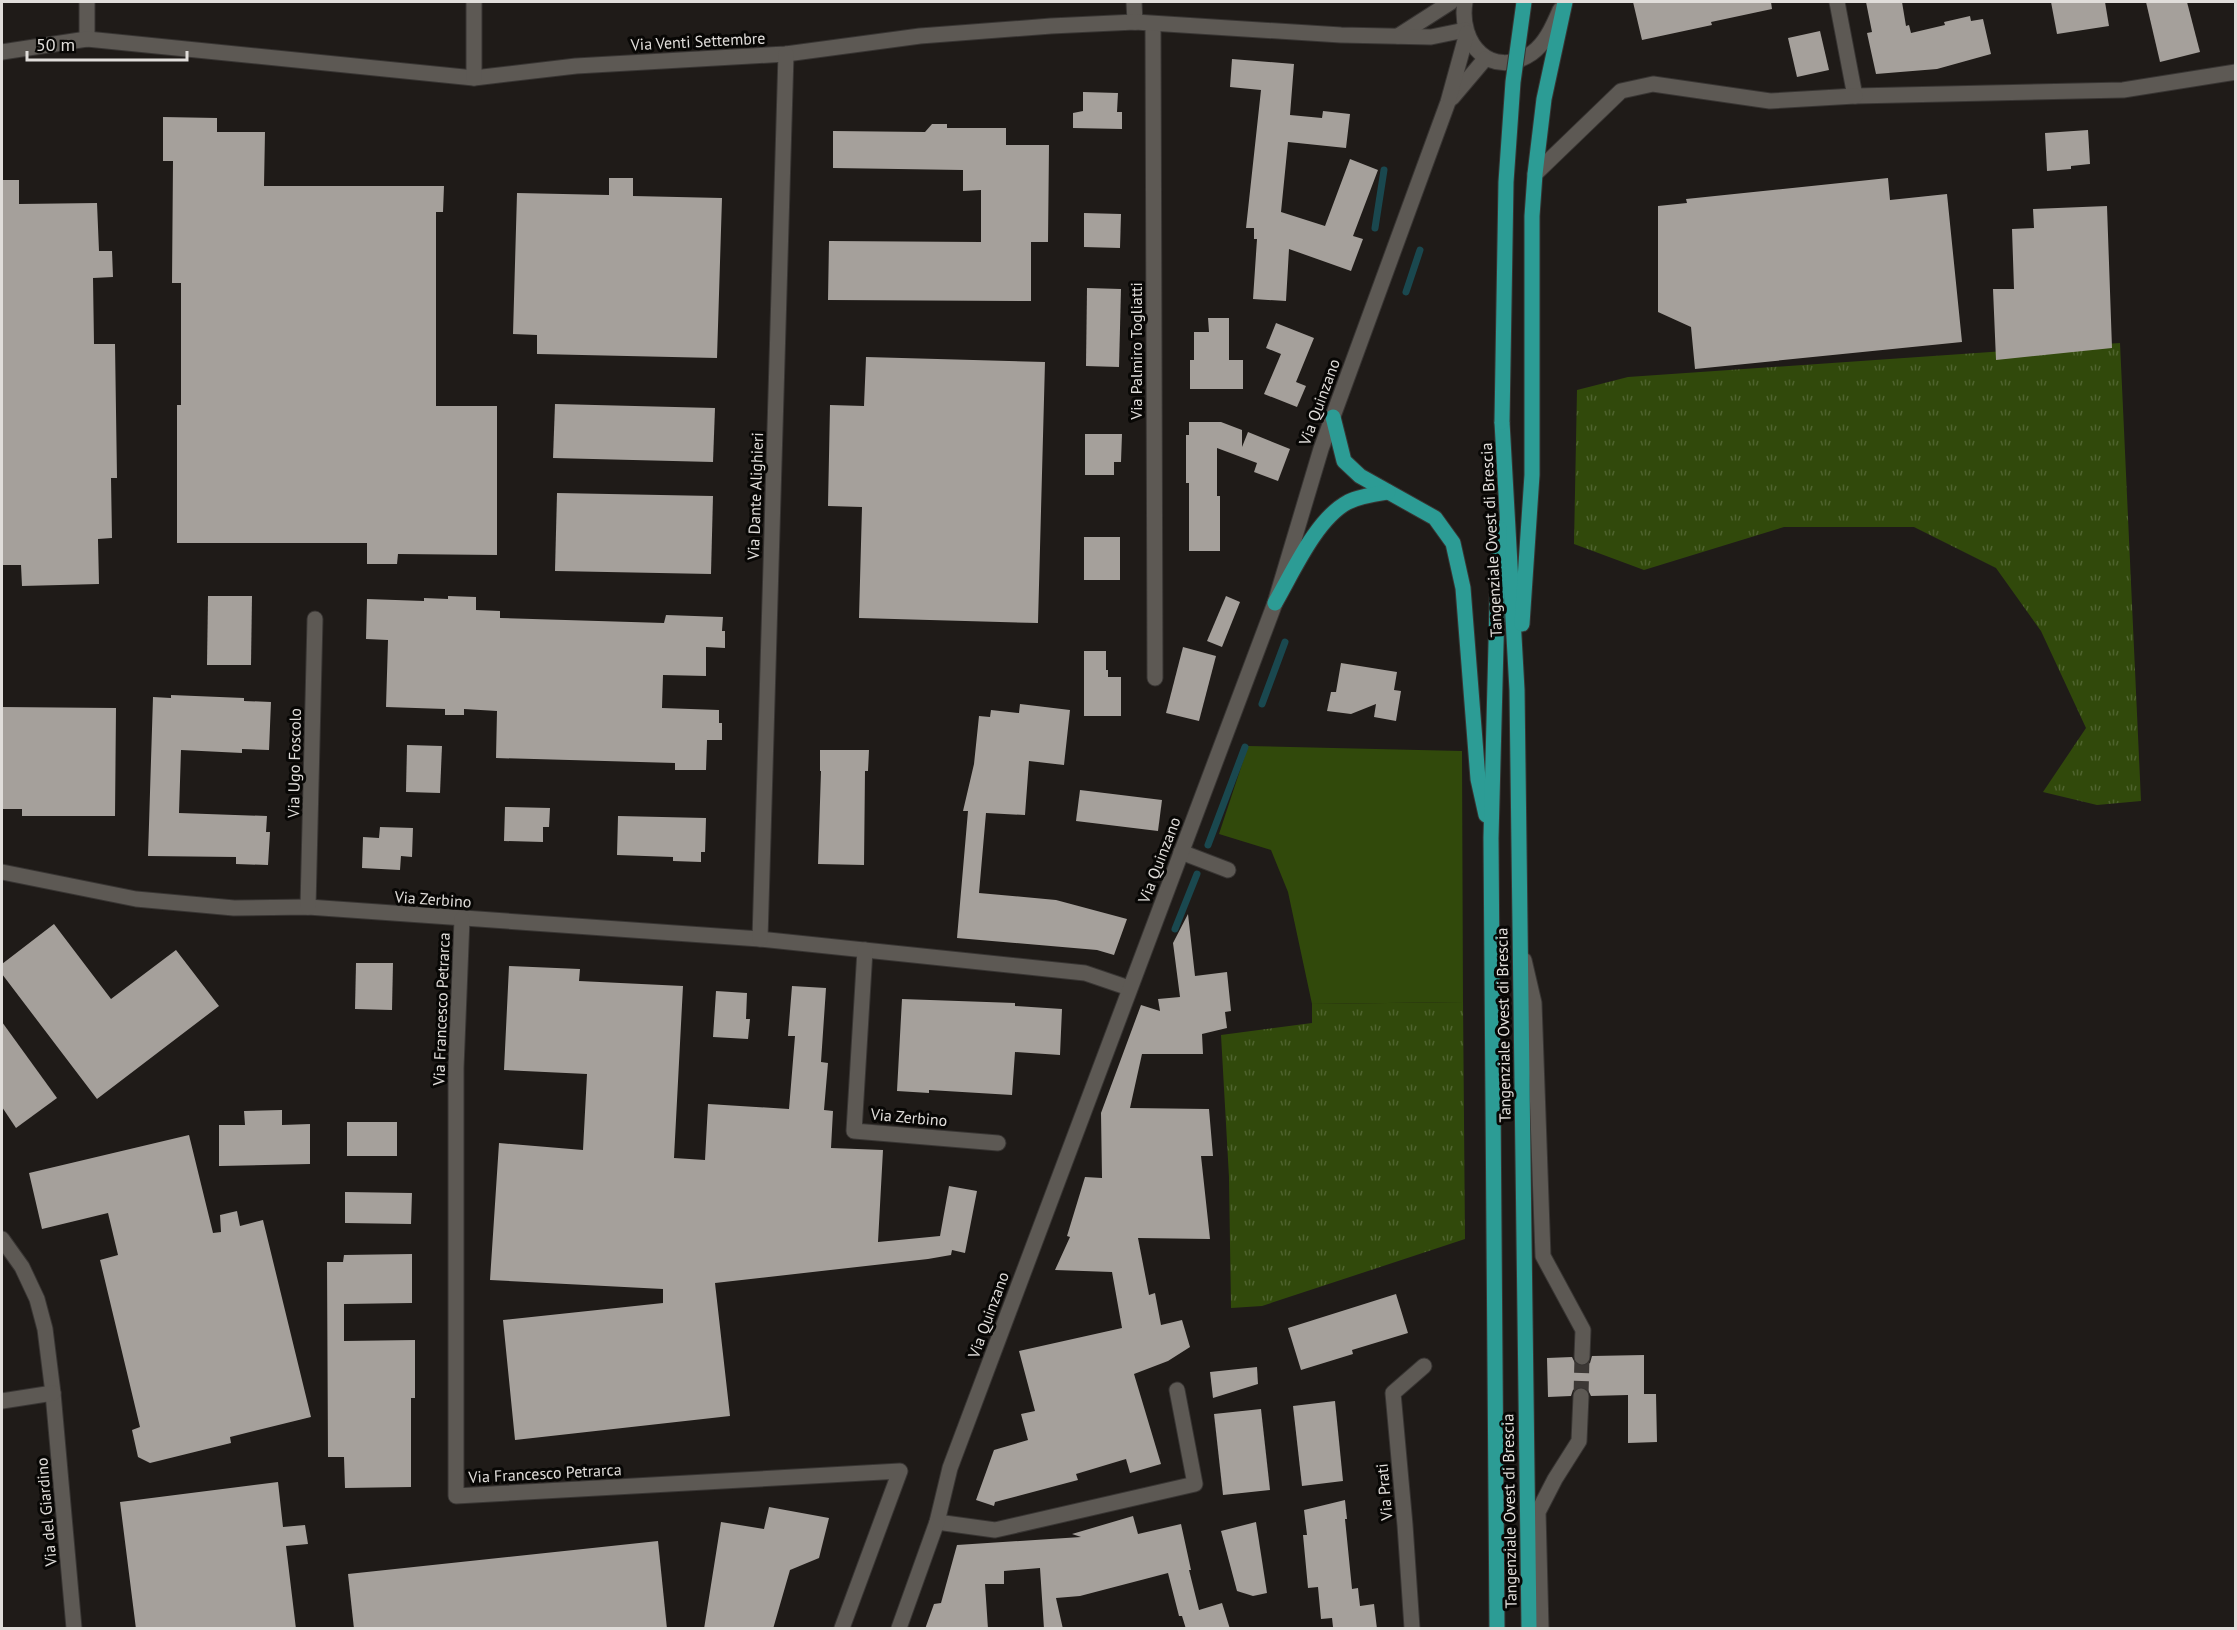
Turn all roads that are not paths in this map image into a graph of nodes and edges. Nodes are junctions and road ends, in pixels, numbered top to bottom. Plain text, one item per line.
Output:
1 (87, 2) edge
2 (474, 2) edge
3 (1134, 2) edge
4 (1451, 2) edge
5 (1465, 2) edge
6 (1524, 2) edge
7 (1564, 2) edge
8 (1837, 2) edge
9 (1135, 22) junction
10 (1153, 24) junction
11 (1466, 31) junction
12 (1398, 36) junction
13 (87, 39) junction
14 (2, 52) edge
15 (786, 54) junction
16 (1485, 59) junction
17 (2235, 72) edge
18 (474, 78) junction
19 (1855, 96) junction
20 (1448, 102) junction
21 (1535, 174) junction
22 (1333, 417) junction
23 (1502, 422) junction
24 (1388, 492) junction
25 (1275, 603) junction
26 (315, 619) dead end
27 (1155, 678) dead end
28 (1517, 690) junction
29 (1491, 838) junction
30 (1181, 852) junction
31 (1228, 870) dead end
32 (2, 872) edge
33 (308, 907) junction
34 (462, 919) junction
35 (760, 939) junction
36 (1520, 943) junction
37 (865, 950) junction
38 (1129, 988) junction
39 (998, 1143) dead end
40 (2, 1239) edge
41 (1582, 1357) tunnel mouth
42 (1424, 1366) dead end
43 (1177, 1390) dead end
44 (53, 1393) junction
45 (1581, 1396) tunnel mouth
46 (2, 1401) edge
47 (937, 1522) junction
48 (74, 1629) edge
49 (842, 1629) edge
50 (899, 1629) edge
51 (1412, 1629) edge
52 (1497, 1629) edge
53 (1529, 1629) edge
54 (1541, 1629) edge

1 - 13 street
2 - 18 street
3 - 9 street
4 - 12 street
5 - 11 street, Via Quinzano
6 - 23 main road, Tangenziale Ovest di Brescia, bridge
7 - 16 street
7 - 21 main road
8 - 19 street
9 - 10 street, Via Venti Settembre
9 - 15 street, Via Venti Settembre
10 - 12 street, Via Venti Settembre
10 - 27 street, Via Palmiro Togliatti
11 - 12 street, Via Venti Settembre
11 - 16 street
11 - 20 street, Via Quinzano
13 - 14 street, Via Venti Settembre
13 - 18 street, Via Venti Settembre
15 - 18 street, Via Venti Settembre
15 - 35 street, Via Dante Alighieri
16 - 20 street, Via Quinzano
17 - 19 street
19 - 21 street
20 - 22 street, Via Quinzano
21 - 28 main road
22 - 24 main road
22 - 25 street, Via Quinzano
23 - 28 main road, Tangenziale Ovest di Brescia
23 - 29 main road, Tangenziale Ovest di Brescia
24 - 25 main road
24 - 29 main road
25 - 30 street, Via Quinzano
26 - 33 street, Via Ugo Foscolo
28 - 36 main road, Tangenziale Ovest di Brescia
29 - 52 main road, Tangenziale Ovest di Brescia
30 - 31 street
30 - 38 street, Via Quinzano
32 - 33 street, Via Zerbino
33 - 34 street, Via Zerbino
34 - 35 street, Via Zerbino
34 - 49 street, Via Francesco Petrarca
35 - 37 street, Via Zerbino
36 - 41 street
36 - 53 main road, Tangenziale Ovest di Brescia
37 - 38 street, Via Zerbino
37 - 39 street, Via Zerbino
38 - 47 street, Via Quinzano
40 - 44 street, Via del Giardino
42 - 51 street, Via Prati
43 - 47 street
44 - 46 street
44 - 48 street, Via del Giardino
45 - 54 street
47 - 50 street, Via Quinzano

